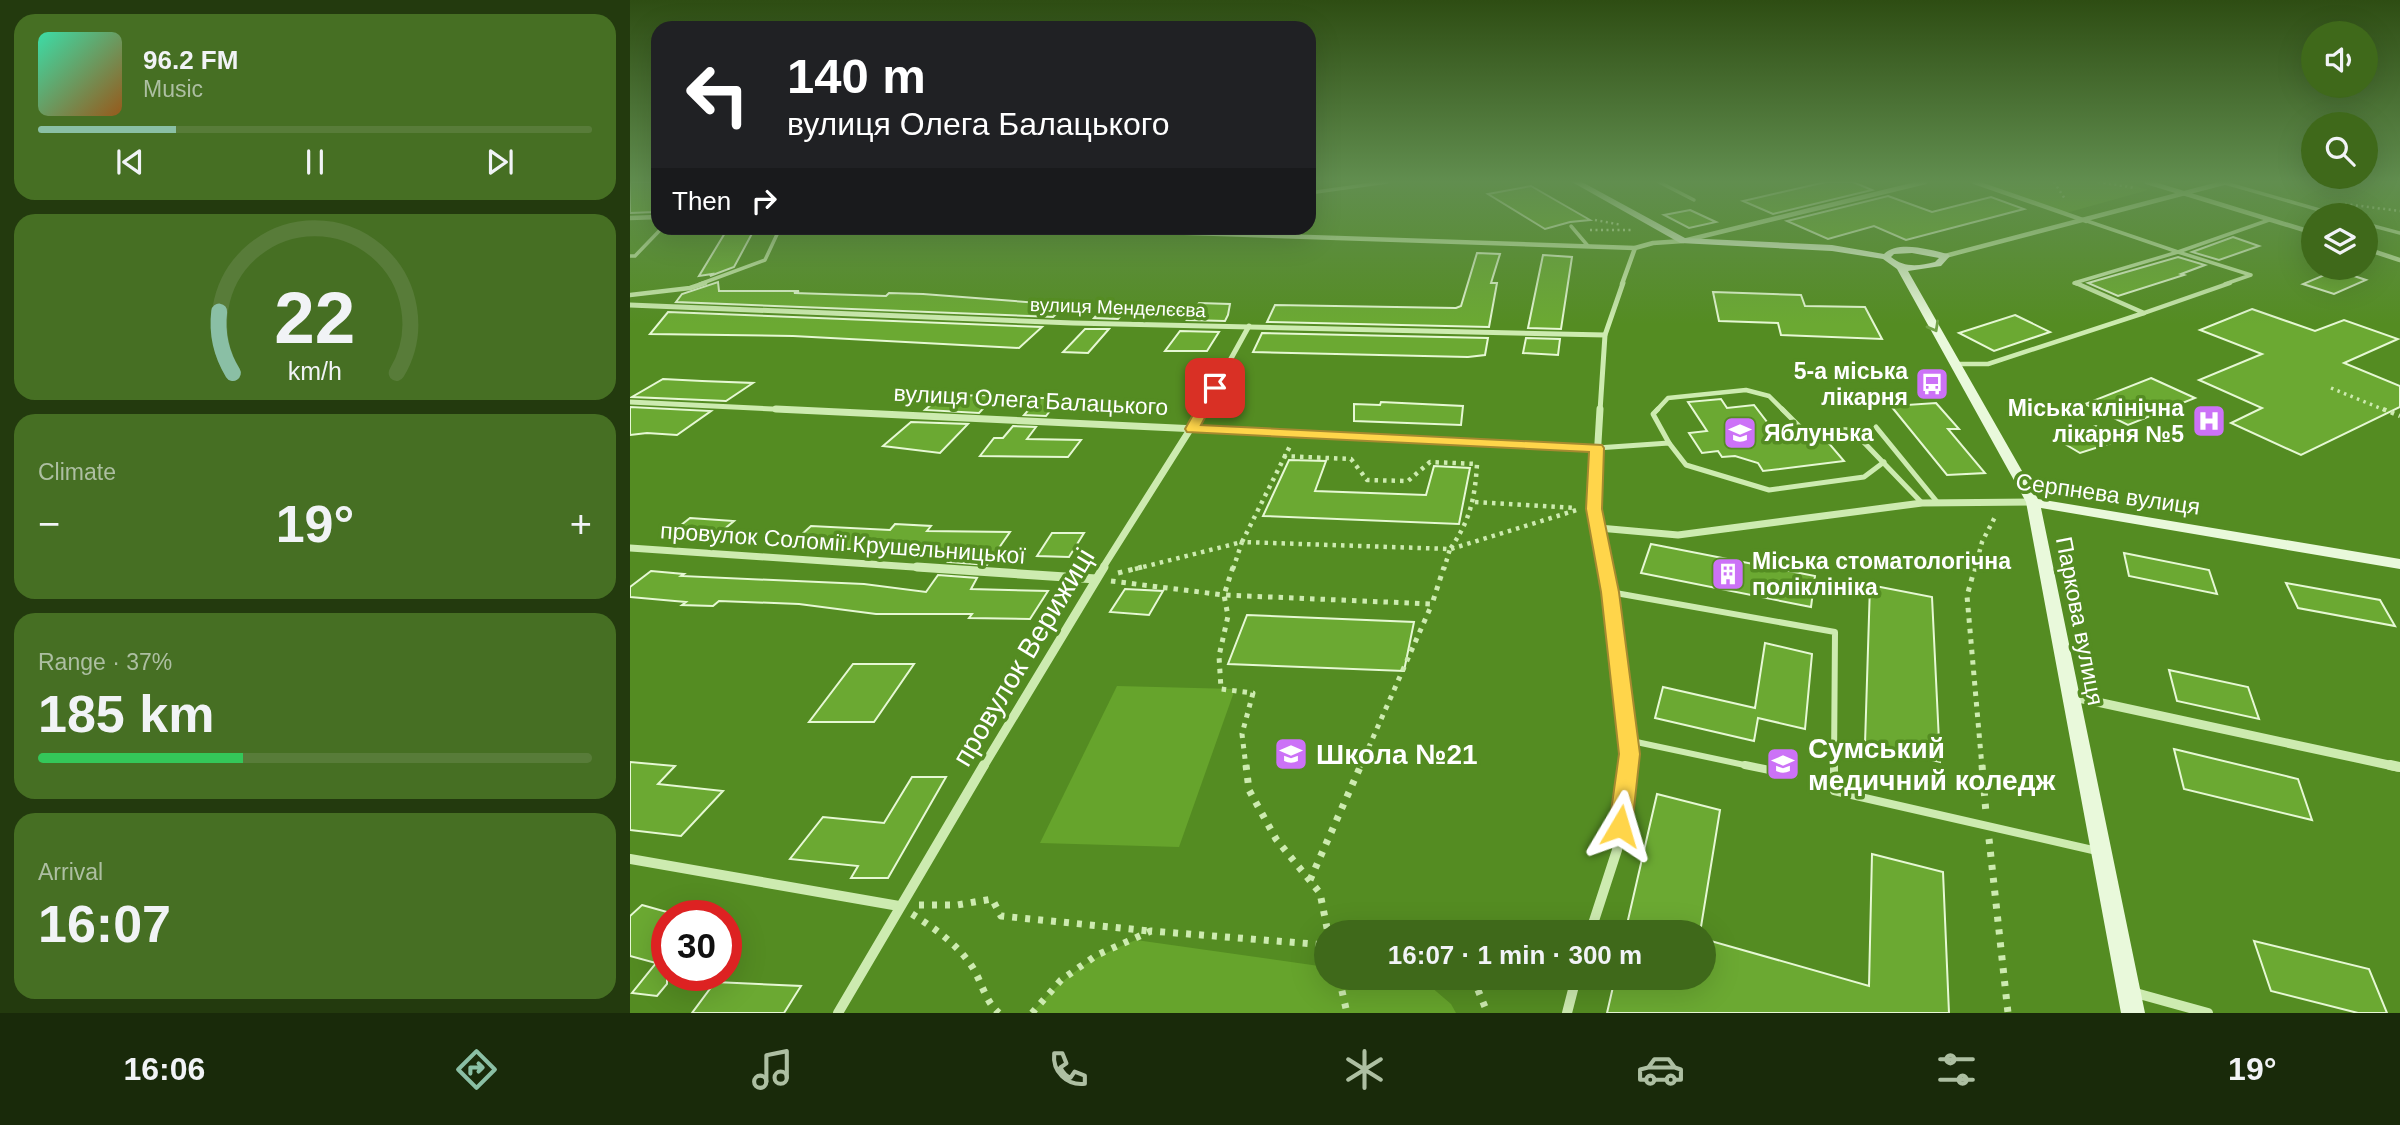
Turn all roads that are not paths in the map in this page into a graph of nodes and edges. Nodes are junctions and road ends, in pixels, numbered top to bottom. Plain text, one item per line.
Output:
1 (1575, 229) edge
2 (1662, 229) edge
3 (1731, 229) edge
4 (2053, 229) edge
5 (2112, 229) edge
6 (2242, 229) edge
7 (655, 235) edge
8 (777, 235) edge
9 (1264, 235) edge
10 (1683, 241) junction
11 (1588, 246) junction
12 (1636, 248) junction
13 (2178, 251) junction
14 (2378, 253) edge
15 (630, 256) edge
16 (1945, 256) junction
17 (1886, 257) junction
18 (2400, 260) edge
19 (1901, 267) junction
20 (630, 295) edge
21 (630, 305) edge
22 (2144, 313) junction
23 (1249, 326) junction
24 (1605, 335) junction
25 (1955, 364) junction
26 (630, 402) edge
27 (1877, 427) dead end
28 (1192, 429) junction
29 (1670, 443) junction
30 (1597, 448) junction
31 (1884, 462) junction
32 (2033, 502) junction
33 (1922, 503) junction
34 (1938, 503) junction
35 (1599, 528) junction
36 (630, 548) edge
37 (2400, 564) edge
38 (1096, 579) junction
39 (1610, 592) junction
40 (2070, 697) junction
41 (1627, 740) junction
42 (2400, 767) edge
43 (1794, 775) dead end
44 (2100, 851) junction
45 (630, 859) edge
46 (899, 906) junction
47 (1594, 920) edge
48 (1573, 990) edge
49 (2128, 991) junction
50 (838, 1013) edge
51 (1567, 1013) edge
52 (2133, 1013) edge
53 (2208, 1013) edge

1 - 11 lane
2 - 10 main road
3 - 10 street
4 - 16 street
5 - 13 lane
6 - 13 lane
7 - 15 lane
8 - 20 lane
9 - 11 street
10 - 12 street
10 - 17 main road
11 - 12 street
12 - 24 street
13 - 22 lane
13 - 22 lane
14 - 18 street
16 - 17 main road
16 - 19 main road
17 - 19 main road
19 -> 25 main road, Паркова вулиця
21 - 23 street, вулиця Менделєєва
22 - 25 lane
23 - 24 street, вулиця Менделєєва
23 - 28 street, провулок Верижиці
24 - 30 street
25 - 32 main road, Паркова вулиця
26 - 28 street, вулиця Олега Балацького
27 - 34 lane
28 - 30 street, вулиця Олега Балацького
28 - 38 street, провулок Верижиці
29 - 30 lane
29 - 31 lane
29 - 31 lane
30 - 35 street
31 - 33 lane
32 - 34 street, Серпнева вулиця
32 - 37 main road, Серпнева вулиця
32 - 40 main road, Паркова вулиця
33 - 34 street, Серпнева вулиця
33 - 35 street, Серпнева вулиця
35 - 39 street
36 - 38 street, провулок Соломії Крушельницької
38 - 46 street, провулок Верижиці
39 - 41 street
39 - 44 lane
40 - 42 street
40 - 44 main road, Паркова вулиця
41 - 43 lane
41 - 47 street
44 - 49 main road, Паркова вулиця
45 - 46 street
46 - 50 street, провулок Верижиці
48 - 51 street
49 - 52 main road, Паркова вулиця
49 - 53 street

